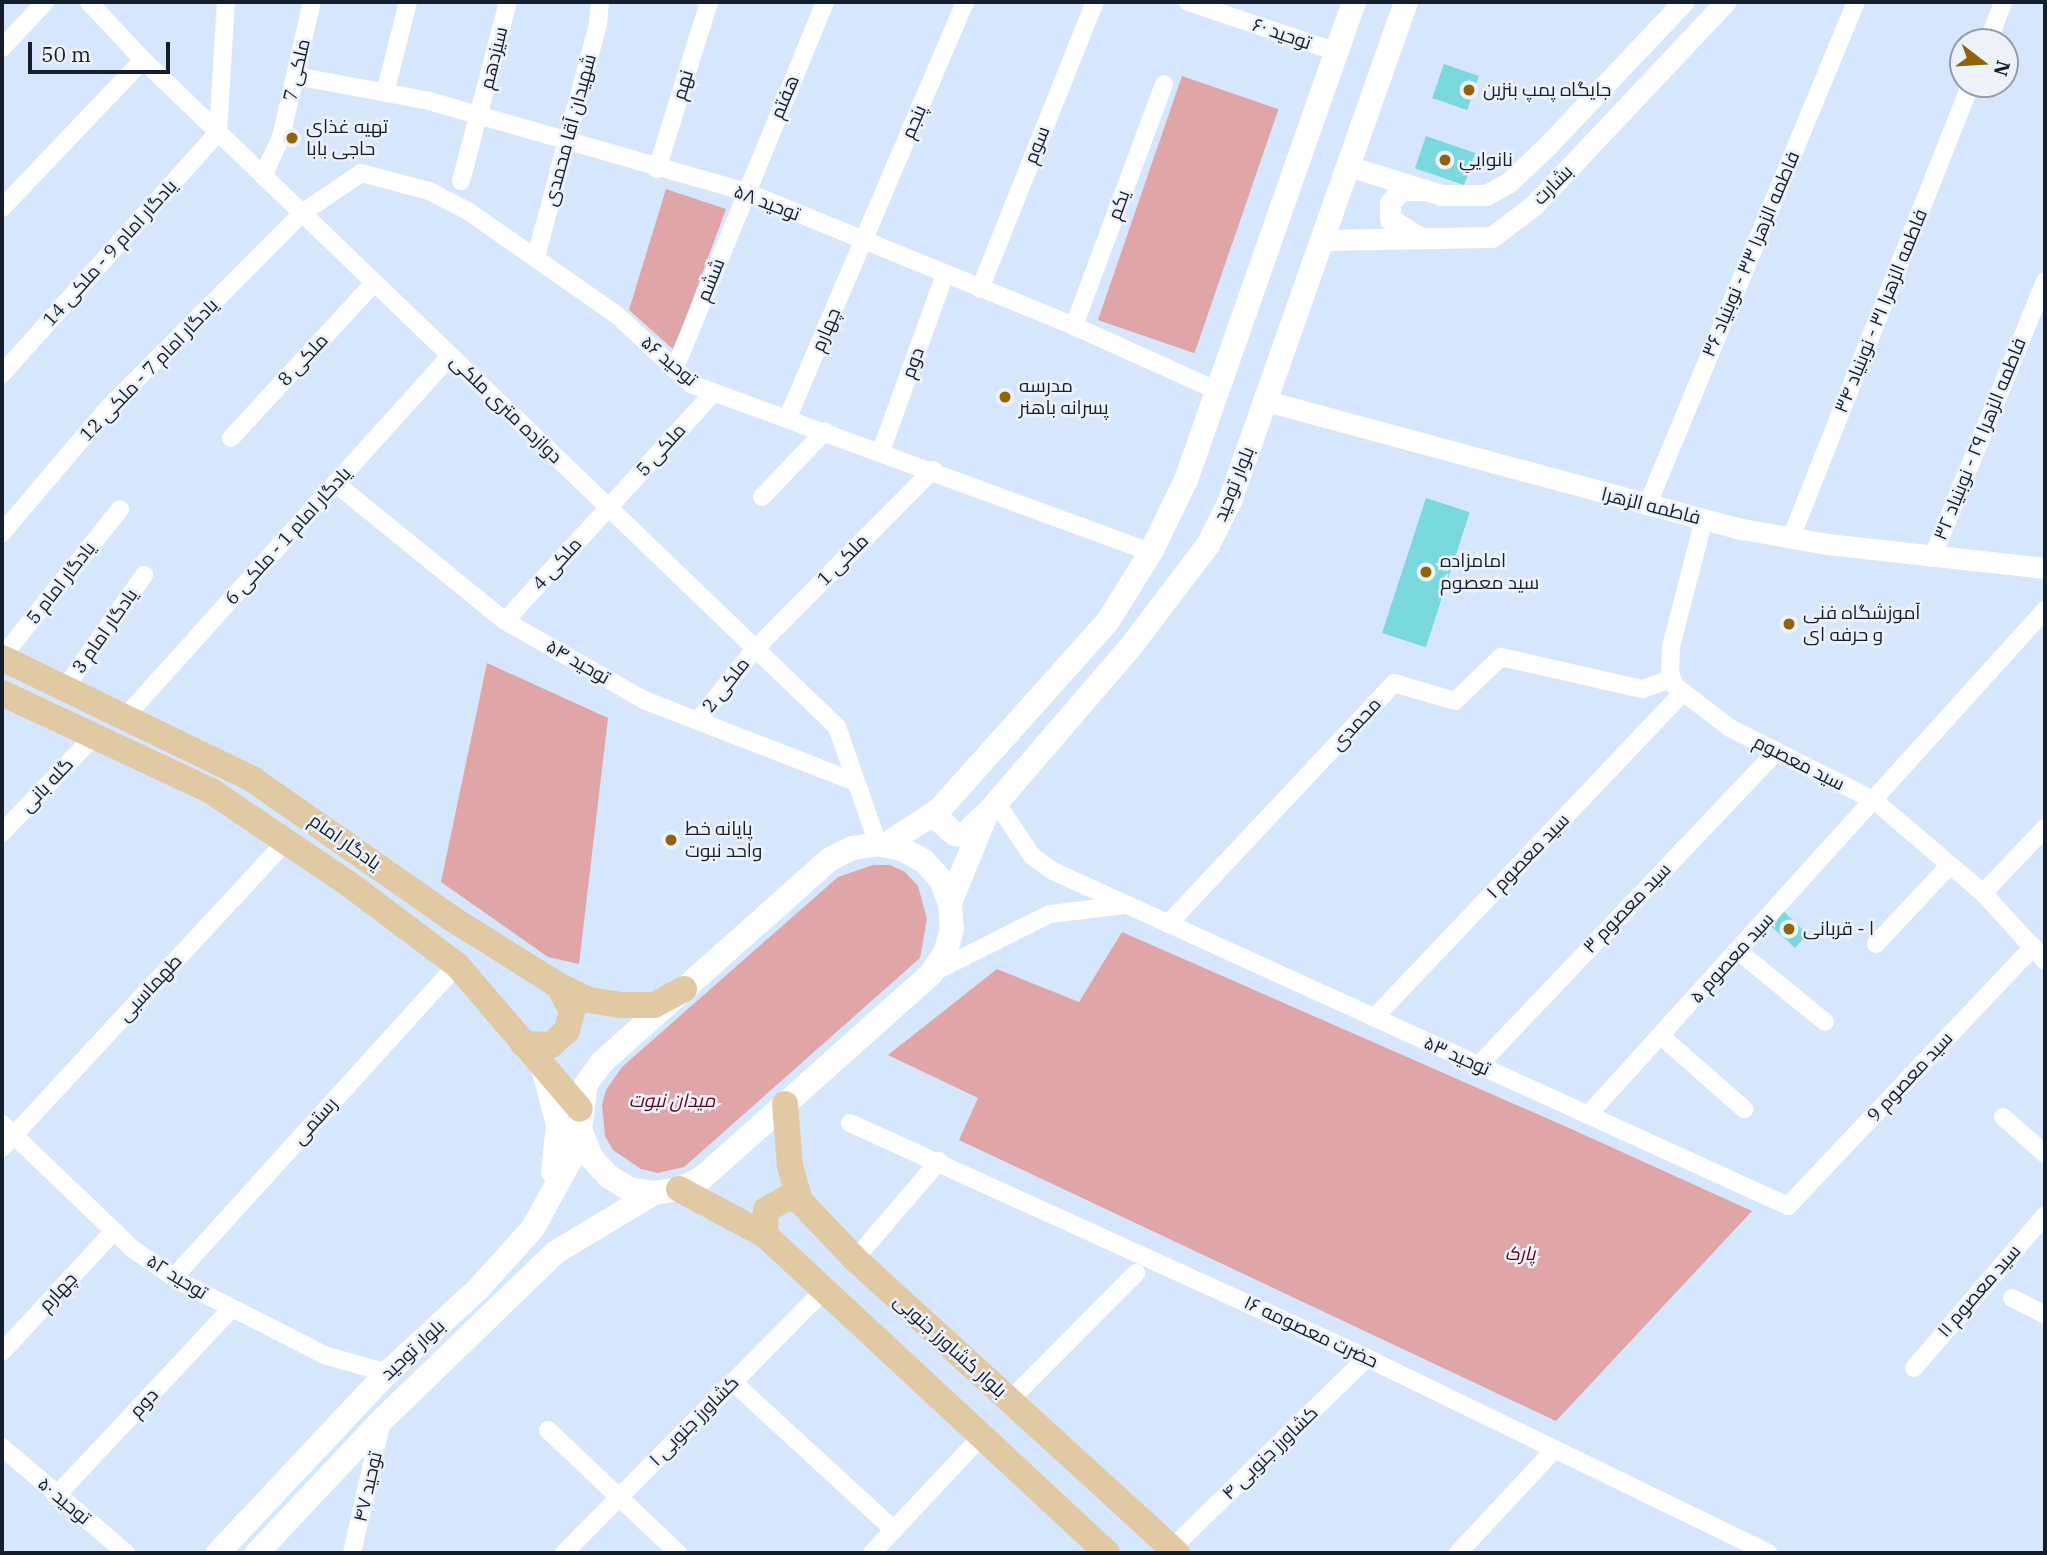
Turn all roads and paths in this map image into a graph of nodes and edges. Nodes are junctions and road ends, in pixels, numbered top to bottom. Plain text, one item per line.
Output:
1 (45, 2) edge
2 (89, 2) edge
3 (226, 2) edge
4 (312, 2) edge
5 (408, 2) edge
6 (508, 2) edge
7 (600, 2) edge
8 (709, 2) edge
9 (825, 2) edge
10 (965, 2) edge
11 (1095, 2) edge
12 (1188, 2) edge
13 (1354, 2) edge
14 (1406, 2) edge
15 (1682, 2) edge
16 (1725, 2) edge
17 (1856, 2) edge
18 (2004, 2) edge
19 (1994, 28) edge
20 (2, 48) edge
21 (1337, 52) junction
22 (143, 60) junction
23 (296, 76) junction
24 (1164, 84) dead end
25 (385, 93) junction
26 (1965, 98) edge
27 (479, 114) junction
28 (218, 132) junction
29 (568, 142) junction
30 (1348, 166) junction
31 (657, 169) junction
32 (263, 176) junction
33 (461, 181) dead end
34 (1424, 191) junction
35 (746, 192) junction
36 (3, 205) edge
37 (302, 213) junction
38 (1419, 237) junction
39 (1322, 240) junction
40 (863, 242) junction
41 (536, 257) junction
42 (945, 274) junction
43 (2045, 281) edge
44 (374, 283) junction
45 (980, 289) junction
46 (1074, 326) junction
47 (450, 356) junction
48 (675, 368) junction
49 (2, 374) edge
50 (1218, 391) junction
51 (713, 393) junction
52 (1266, 401) junction
53 (788, 417) junction
54 (825, 431) junction
55 (231, 438) dead end
56 (881, 451) junction
57 (933, 470) junction
58 (335, 483) junction
59 (762, 497) dead end
60 (1647, 506) junction
61 (608, 507) junction
62 (120, 509) dead end
63 (1704, 519) junction
64 (2, 533) edge
65 (1791, 538) junction
66 (1151, 552) junction
67 (1931, 558) junction
68 (2045, 568) edge
69 (144, 575) dead end
70 (2045, 610) edge
71 (505, 621) junction
72 (754, 650) junction
73 (2, 657) edge
74 (1677, 686) junction
75 (65, 688) junction
76 (2, 692) edge
77 (126, 716) junction
78 (699, 719) junction
79 (93, 737) junction
80 (1777, 751) junction
81 (855, 782) junction
82 (1875, 802) junction
83 (991, 809) junction
84 (939, 810) junction
85 (2045, 828) edge
86 (2, 832) edge
87 (287, 839) junction
88 (881, 845) junction
89 (1950, 865) junction
90 (1983, 893) junction
91 (950, 903) junction
92 (1126, 905) junction
93 (1168, 925) junction
94 (1876, 944) dead end
95 (2033, 947) junction
96 (1738, 951) junction
97 (2045, 961) edge
98 (457, 965) junction
99 (931, 974) junction
100 (558, 985) junction
101 (684, 989) junction
102 (1374, 1018) junction
103 (1825, 1022) dead end
104 (1661, 1036) junction
105 (523, 1044) junction
106 (541, 1064) junction
107 (1478, 1066) junction
108 (785, 1104) junction
109 (1744, 1109) dead end
110 (1588, 1115) junction
111 (2003, 1117) dead end
112 (580, 1119) junction
113 (850, 1123) dead end
114 (6, 1136) edge
115 (2045, 1154) edge
116 (939, 1161) junction
117 (667, 1191) junction
118 (800, 1201) junction
119 (1788, 1206) joint
120 (2045, 1215) edge
121 (114, 1231) junction
122 (765, 1235) junction
123 (517, 1246) junction
124 (855, 1259) junction
125 (1136, 1273) dead end
126 (174, 1277) junction
127 (825, 1289) junction
128 (2012, 1298) dead end
129 (231, 1309) junction
130 (2045, 1315) edge
131 (2, 1352) edge
132 (1367, 1358) junction
133 (1914, 1367) dead end
134 (387, 1373) junction
135 (733, 1382) junction
136 (1010, 1400) junction
137 (383, 1419) junction
138 (548, 1430) dead end
139 (984, 1435) junction
140 (2, 1447) edge
141 (1554, 1450) junction
142 (57, 1496) junction
143 (619, 1497) junction
144 (894, 1530) junction
145 (1175, 1551) edge
146 (1756, 1551) edge
147 (126, 1553) edge
148 (218, 1553) edge
149 (257, 1553) edge
150 (352, 1553) edge
151 (564, 1553) edge
152 (678, 1553) edge
153 (872, 1553) edge
154 (1107, 1553) edge
155 (1458, 1553) edge

1 - 20 street
2 - 22 street, دوازده متری ملکی
3 - 28 street
4 - 23 street, ملکی 7
5 - 25 street
6 - 27 street, سیزدهم
7 - 29 street, شهیدان آقا محمدی
8 - 31 street, نهم
9 - 35 street, هفتم
10 - 40 street, پنجم
11 - 45 street, سوم
12 - 21 street, توحید ۶۰
13 - 21 main road
14 - 30 main road, بلوار توحید
15 - 34 street, بشارت
16 - 38 street, بشارت
17 - 60 street, فاطمه الزهرا ۳۳ - نوبنیاد ۳۶
18 - 19 street
21 - 50 main road
22 - 28 street, دوازده متری ملکی
22 - 36 street
23 - 25 street, توحید ۵۸
23 - 32 street, ملکی 7
24 - 46 street, یکم
25 - 27 street, توحید ۵۸
26 - 65 street, فاطمه الزهرا ۳۱ - نوبنیاد ۳۴
27 - 29 street, توحید ۵۸
27 - 33 street, سیزدهم
28 - 32 street, دوازده متری ملکی
28 - 49 street, یادگار امام 9 - ملکی 14
29 - 31 street, توحید ۵۸
29 - 41 street, شهیدان آقا محمدی
30 - 34 street, بشارت
30 - 39 main road, بلوار توحید
31 - 35 street, توحید ۵۸
32 - 37 street, دوازده متری ملکی
34 - 38 street
35 - 40 street, توحید ۵۸
35 - 48 street, ششم
37 - 41 street, توحید ۵۶
37 - 44 street, دوازده متری ملکی
37 - 64 street, یادگار امام 7 - ملکی 12
38 - 39 street, بشارت
39 - 52 main road, بلوار توحید
40 - 42 street, توحید ۵۸
40 - 53 street, چهارم
41 - 48 street, توحید ۵۶
42 - 45 street, توحید ۵۸
42 - 56 street, دوم
43 - 67 street, فاطمه الزهرا ۲۹ - نوبنیاد ۳۲
44 - 47 street, دوازده متری ملکی
44 - 55 street, ملکی 8
45 - 46 street, توحید ۵۸
46 - 50 street, توحید ۵۸
47 - 58 street, یادگار امام 1 - ملکی 6
47 - 61 street, دوازده متری ملکی
48 - 51 street, توحید ۵۶
50 - 66 main road
51 - 53 street, توحید ۵۶
51 - 61 street, ملکی 5
52 - 60 street, فاطمه الزهرا
52 - 83 main road, بلوار توحید
53 - 54 street, توحید ۵۶
54 - 56 street, توحید ۵۶
54 - 59 street
56 - 57 street, توحید ۵۶
57 - 66 street, توحید ۵۶
57 - 72 street, ملکی 1
58 - 71 street, توحید ۵۴
58 - 77 street, یادگار امام 1 - ملکی 6
60 - 63 street, فاطمه الزهرا
61 - 71 street, ملکی 4
61 - 72 street, دوازده متری ملکی
62 - 73 street, یادگار امام 5
63 - 65 street, فاطمه الزهرا
63 - 74 street
65 - 67 street, فاطمه الزهرا
66 - 84 main road
67 - 68 street, فاطمه الزهرا
69 - 75 street, یادگار امام 3
70 - 82 street, سید معصوم ۵
71 - 78 street, توحید ۵۴
72 - 78 street, ملکی 2
72 - 81 street, دوازده متری ملکی
73 - 75 main road, یادگار امام
74 - 80 street, سید معصوم
74 - 93 street, محمدی
74 - 102 street, سید معصوم ۱
75 - 77 main road, یادگار امام
76 - 79 main road, یادگار امام
77 - 100 main road, یادگار امام
78 - 81 street, توحید ۵۴
79 - 86 street, گله بانی
79 - 87 main road, یادگار امام
80 - 82 street, سید معصوم
80 - 107 street, سید معصوم ۳
81 - 88 street, دوازده متری ملکی
82 - 89 street, سید معصوم
82 - 96 street, سید معصوم ۵
83 - 84 main road
83 - 91 main road, بلوار توحید
83 - 92 street, توحید ۵۳
84 - 88 main road
85 - 90 street
87 - 98 main road, یادگار امام
87 - 114 street, طهماسبی
88 - 91 main road
88 - 101 main road
89 - 90 street, سید معصوم
89 - 94 street
90 - 95 street, سید معصوم
91 - 99 main road
92 - 93 street, توحید ۵۳
92 - 99 street
93 - 102 street, توحید ۵۳
95 - 97 street, سید معصوم
95 - 119 street, سید معصوم 9
96 - 103 street
96 - 104 street, سید معصوم ۵
98 - 105 main road, یادگار امام
98 - 126 street, رستمی
99 - 108 main road
100 - 101 main road, یادگار امام
100 - 105 main road
101 - 112 main road
102 - 107 street, توحید ۵۳
104 - 109 street
104 - 110 street, سید معصوم ۵
105 - 106 main road, یادگار امام
106 - 112 main road, یادگار امام
106 - 123 main road
107 - 110 street, توحید ۵۳
108 - 117 main road
108 - 118 main road, بلوار کشاورز جنوبی
110 - 119 street, توحید ۵۳
111 - 115 street
112 - 117 main road
112 - 123 main road, بلوار توحید
113 - 116 street, حضرت معصومه ۱۶
114 - 121 street, توحید ۵۲
116 - 124 street
116 - 132 street, حضرت معصومه ۱۶
117 - 122 main road
117 - 137 main road, بلوار توحید
118 - 122 main road
118 - 124 main road, بلوار کشاورز جنوبی
120 - 133 street, سید معصوم ۱۱
121 - 126 street, توحید ۵۲
121 - 131 street, چهارم
122 - 127 main road
123 - 134 main road, بلوار توحید
124 - 136 main road, بلوار کشاورز جنوبی
125 - 136 street
126 - 129 street, توحید ۵۲
127 - 135 street, کشاورز جنوبی ۱
127 - 139 main road
128 - 130 street
129 - 134 street, توحید ۵۲
129 - 142 street, دوم
132 - 141 street, حضرت معصومه ۱۶
132 - 145 street, کشاورز جنوبی ۴
134 - 148 main road, بلوار توحید
135 - 143 street, کشاورز جنوبی ۱
135 - 144 street
136 - 145 main road, بلوار کشاورز جنوبی
137 - 149 main road, بلوار توحید
137 - 150 street, توحید ۴۷
138 - 143 street
139 - 144 street
139 - 154 main road
140 - 142 street, توحید ۵۰
141 - 146 street, حضرت معصومه ۱۶
141 - 155 street
142 - 147 street, توحید ۵۰
143 - 151 street, کشاورز جنوبی ۱
143 - 152 street
144 - 153 street

